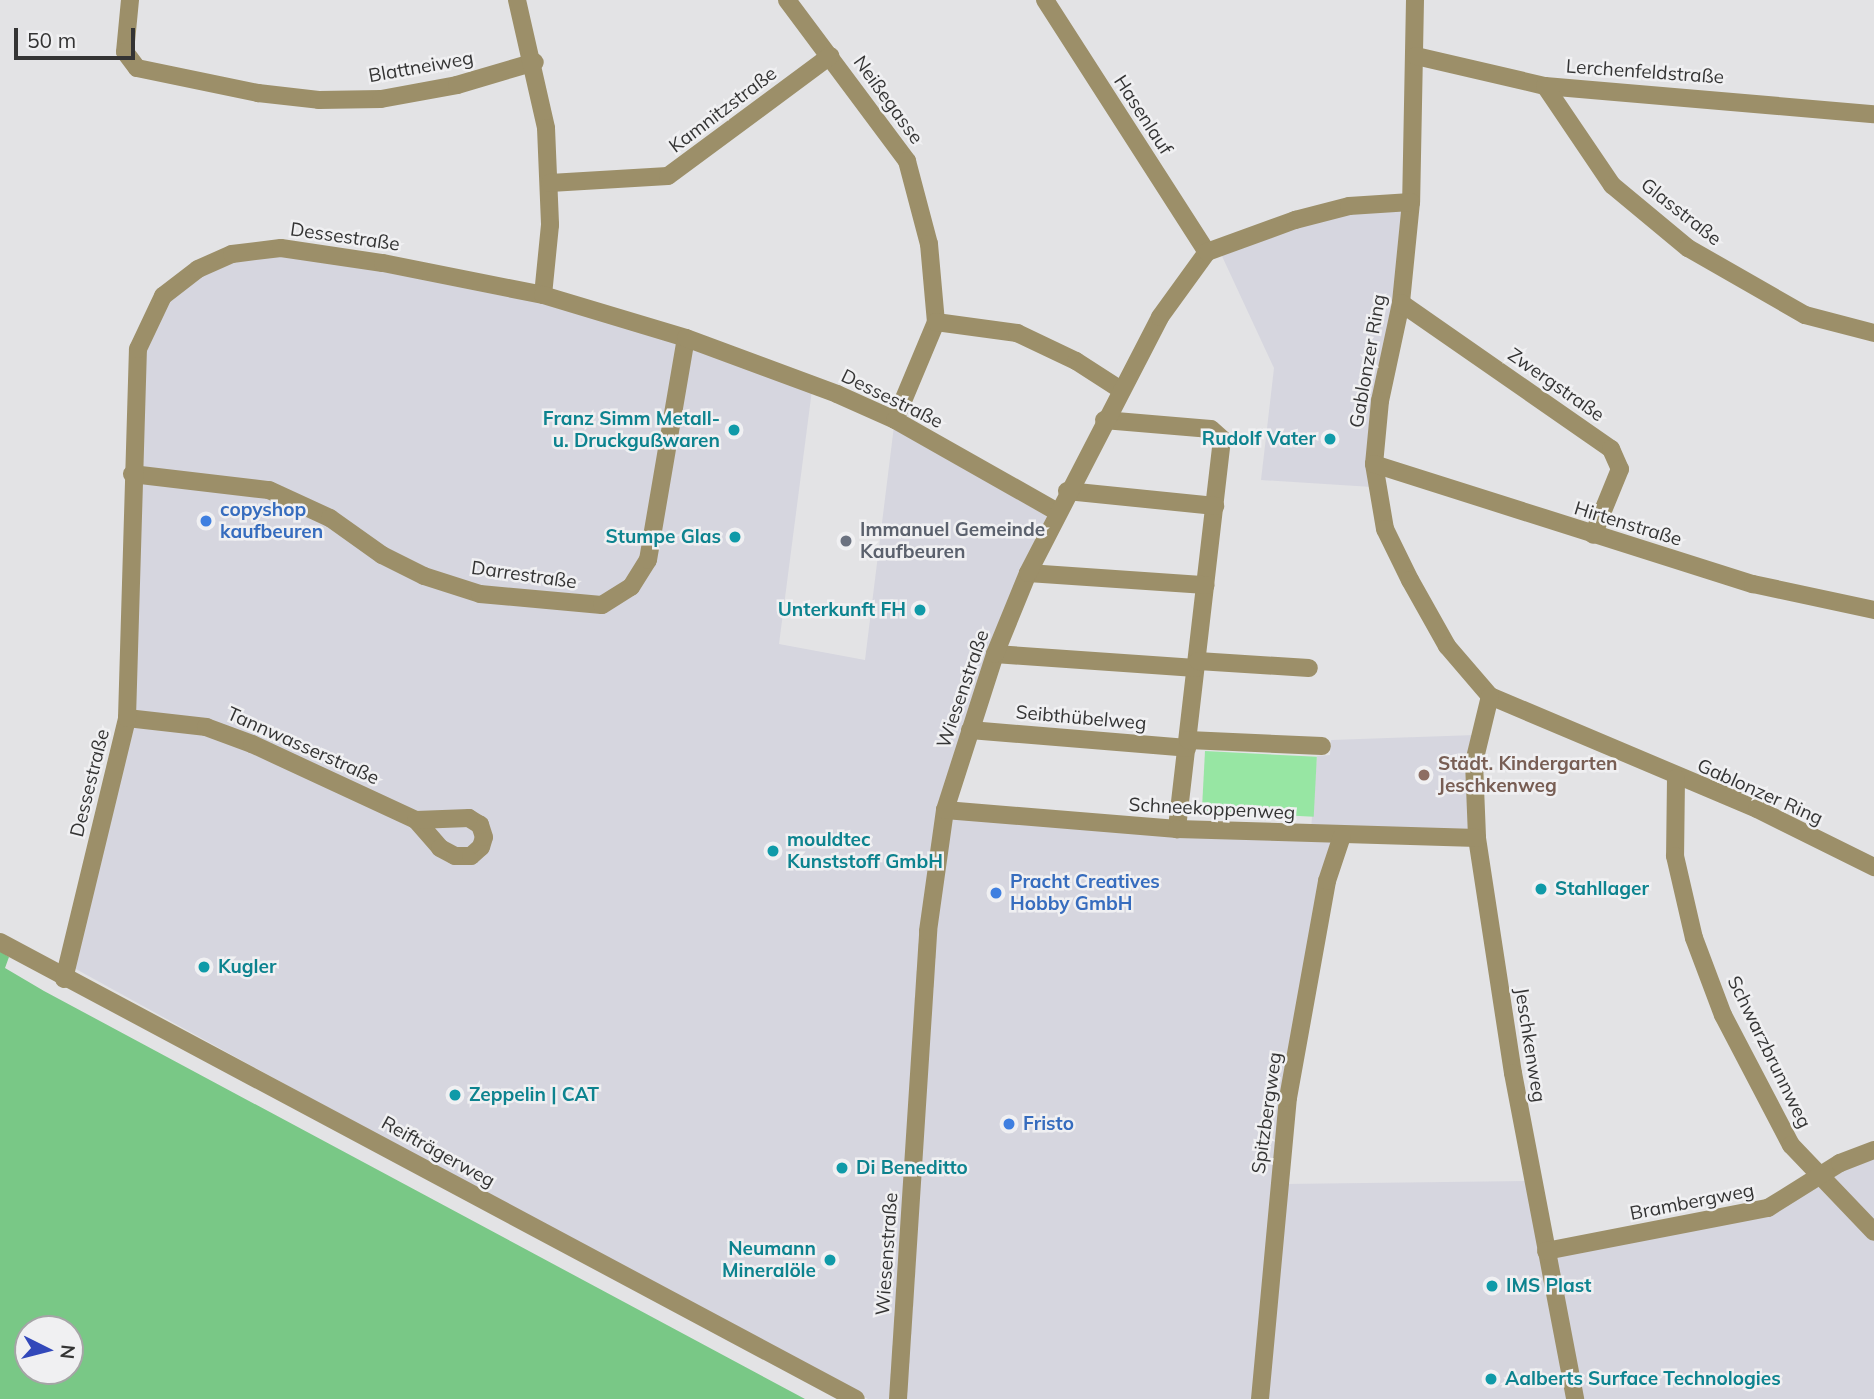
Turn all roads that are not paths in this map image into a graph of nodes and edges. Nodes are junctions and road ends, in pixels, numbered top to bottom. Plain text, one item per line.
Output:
1 (130, 0) edge
2 (517, 0) edge
3 (787, 0) edge
4 (1045, 0) edge
5 (1415, 0) edge
6 (830, 56) junction
7 (1416, 56) junction
8 (535, 62) junction
9 (1545, 86) junction
10 (1874, 114) edge
11 (550, 183) junction
12 (1411, 202) junction
13 (1207, 252) junction
14 (543, 295) junction
15 (1401, 303) junction
16 (936, 322) junction
17 (1874, 333) edge
18 (687, 338) junction
19 (1121, 390) junction
20 (895, 420) junction
21 (1104, 420) junction
22 (1374, 464) junction
23 (132, 474) junction
24 (1067, 491) junction
25 (1215, 506) junction
26 (1056, 511) junction
27 (1593, 535) junction
28 (1028, 573) junction
29 (1206, 585) junction
30 (1874, 610) edge
31 (995, 654) junction
32 (1197, 664) junction
33 (1309, 668) dead end
34 (1490, 696) junction
35 (127, 718) junction
36 (970, 730) junction
37 (1188, 744) junction
38 (1322, 746) dead end
39 (1676, 778) junction
40 (945, 810) junction
41 (416, 820) dead end
42 (1177, 829) junction
43 (1342, 836) junction
44 (1477, 838) junction
45 (1874, 867) edge
46 (0, 942) edge
47 (64, 979) junction
48 (1874, 1150) edge
49 (1817, 1175) junction
50 (1874, 1232) edge
51 (1546, 1251) junction
52 (856, 1399) edge
53 (898, 1399) edge
54 (1259, 1399) edge
55 (1575, 1399) edge

1 - 8 street, Blattneiweg
2 - 8 street
3 - 6 street, Neißegasse
4 - 13 street, Hasenlauf
5 - 7 street, Gablonzer Ring
6 - 11 street, Kamnitzstraße
6 - 16 street, Neißegasse
7 - 9 street, Lerchenfeldstraße
7 - 12 street, Gablonzer Ring
8 - 11 street
9 - 10 street, Lerchenfeldstraße
9 - 17 street, Glasstraße
11 - 14 street
12 - 13 street
12 - 15 street, Gablonzer Ring
13 - 19 street, Wiesenstraße
14 - 18 street, Dessestraße
14 - 23 street, Dessestraße
15 - 22 street, Gablonzer Ring
15 - 27 street, Zwergstraße
16 - 19 street
16 - 20 street, Neißegasse
18 - 20 street, Dessestraße
18 - 23 street, Darrestraße
19 - 21 street, Wiesenstraße
20 - 26 street, Dessestraße
21 - 24 street, Wiesenstraße
21 - 25 street
22 - 27 street, Hirtenstraße
22 - 34 street, Gablonzer Ring
23 - 35 street, Dessestraße
24 - 25 street
24 - 26 street, Wiesenstraße
25 - 29 street
26 - 28 street, Wiesenstraße
27 - 30 street, Hirtenstraße
28 - 29 street
28 - 31 street, Wiesenstraße
29 - 32 street
31 - 32 street
31 - 36 street, Wiesenstraße
32 - 33 street
32 - 37 street
34 - 39 street, Gablonzer Ring
34 - 44 street, Jeschkenweg
35 - 41 street, Tannwasserstraße
35 - 47 street, Dessestraße
36 - 37 street, Seibthübelweg
36 - 40 street, Wiesenstraße
37 - 38 street, Seibthübelweg
37 - 42 street
39 - 45 street, Gablonzer Ring
39 - 49 street, Schwarzbrunnweg
40 - 42 street, Schneekoppenweg
40 - 53 street, Wiesenstraße
42 - 43 street, Schneekoppenweg
43 - 44 street, Schneekoppenweg
43 - 54 street, Spitzbergweg
44 - 51 street, Jeschkenweg
46 - 47 street, Reifträgerweg
47 - 52 street, Reifträgerweg
48 - 49 street, Brambergweg
49 - 50 street, Schwarzbrunnweg
49 - 51 street, Brambergweg
51 - 55 street, Jeschkenweg

